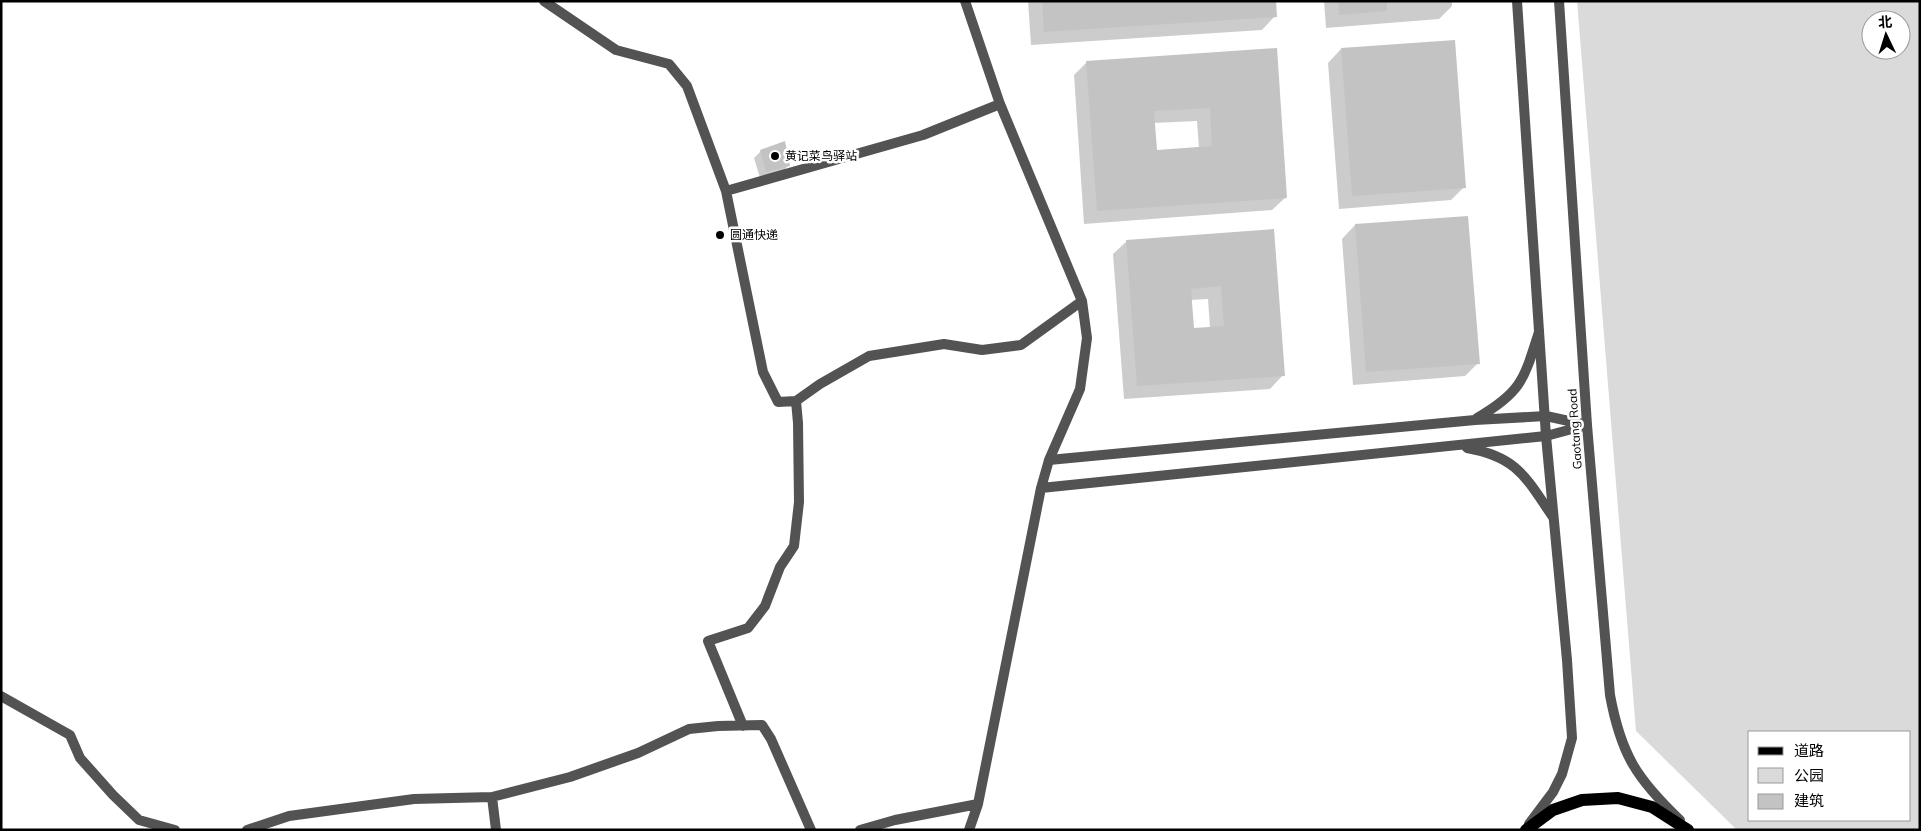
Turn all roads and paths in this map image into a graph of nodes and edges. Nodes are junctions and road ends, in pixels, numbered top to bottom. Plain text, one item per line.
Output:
1 (544, 1) edge
2 (965, 1) edge
3 (1517, 1) edge
4 (1559, 1) edge
5 (1000, 104) junction
6 (726, 192) junction
7 (1082, 302) junction
8 (1540, 331) junction
9 (796, 401) junction
10 (1546, 416) junction
11 (1475, 420) junction
12 (1587, 425) junction
13 (1546, 436) junction
14 (1457, 446) junction
15 (1049, 460) junction
16 (1041, 488) junction
17 (1553, 517) junction
18 (1, 696) edge
19 (744, 726) junction
20 (492, 797) junction
21 (978, 804) junction
22 (174, 830) edge
23 (247, 830) edge
24 (496, 830) edge
25 (811, 830) edge
26 (860, 830) edge
27 (969, 830) edge
28 (1526, 830) edge
29 (1688, 830) edge

1 - 6 street
2 - 5 street
3 - 8 street
4 - 12 street, Gaotang Road
5 - 6 street
5 - 7 street
6 - 9 street
7 - 9 street
7 - 15 street
8 - 10 street
8 - 11 street
9 - 19 street
10 - 11 street
10 - 12 street
10 - 13 street
11 - 15 street
12 - 13 street
12 - 29 street, Gaotang Road
13 - 14 street
13 - 17 street
14 - 16 street
14 - 17 street
15 - 16 street
16 - 21 street
17 - 28 street
18 - 22 street
19 - 20 street
19 - 25 street
20 - 23 street
20 - 24 street
21 - 26 street
21 - 27 street
28 - 29 main road

